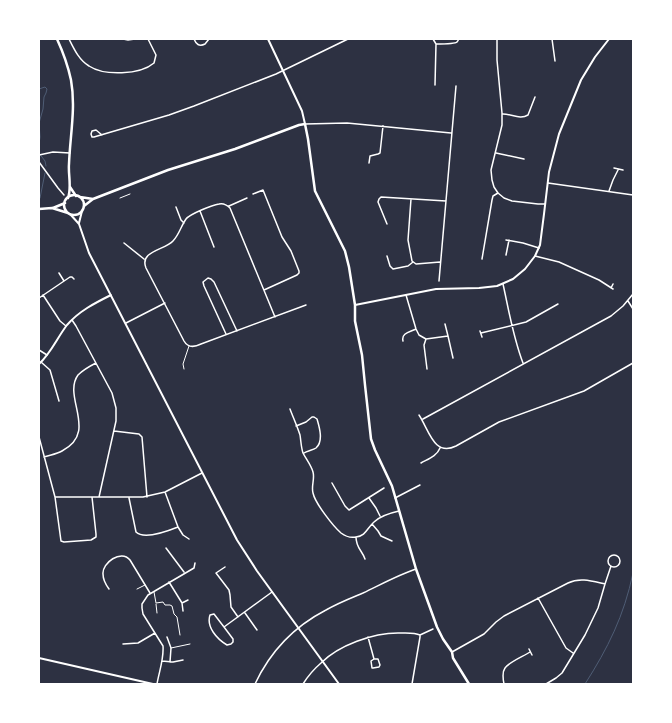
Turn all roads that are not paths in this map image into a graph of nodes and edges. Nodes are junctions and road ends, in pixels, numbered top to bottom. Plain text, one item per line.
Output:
1 (58, 39) edge
2 (69, 39) edge
3 (123, 39) edge
4 (134, 39) edge
5 (148, 39) edge
6 (194, 39) edge
7 (209, 39) edge
8 (268, 39) edge
9 (348, 39) edge
10 (433, 39) edge
11 (459, 39) edge
12 (497, 39) edge
13 (552, 39) edge
14 (609, 39) edge
15 (436, 44) junction
16 (556, 61) dead end
17 (284, 71) junction
18 (435, 84) dead end
19 (456, 86) dead end
20 (535, 96) dead end
21 (502, 114) junction
22 (305, 124) junction
23 (383, 126) junction
24 (452, 133) junction
25 (102, 135) junction
26 (70, 153) junction
27 (496, 153) junction
28 (39, 155) edge
29 (524, 159) dead end
30 (39, 162) edge
31 (369, 163) dead end
32 (614, 168) dead end
33 (618, 170) junction
34 (623, 170) dead end
35 (548, 183) junction
36 (70, 186) junction
37 (609, 191) junction
38 (498, 193) junction
39 (130, 194) dead end
40 (253, 194) dead end
41 (64, 195) dead end
42 (633, 195) edge
43 (78, 196) junction
44 (68, 198) junction
45 (120, 198) dead end
46 (247, 198) dead end
47 (93, 199) junction
48 (411, 199) junction
49 (446, 201) junction
50 (65, 202) junction
51 (545, 204) junction
52 (84, 206) junction
53 (229, 206) junction
54 (176, 207) dead end
55 (52, 208) junction
56 (39, 209) edge
57 (82, 211) junction
58 (200, 211) junction
59 (69, 213) junction
60 (184, 223) junction
61 (79, 224) junction
62 (387, 224) dead end
63 (506, 240) dead end
64 (509, 240) junction
65 (124, 243) dead end
66 (214, 247) dead end
67 (539, 248) junction
68 (506, 255) dead end
69 (387, 256) dead end
70 (535, 256) junction
71 (145, 259) junction
72 (482, 259) dead end
73 (413, 262) junction
74 (440, 262) junction
75 (59, 273) dead end
76 (74, 279) dead end
77 (64, 281) junction
78 (438, 281) dead end
79 (503, 284) junction
80 (613, 284) dead end
81 (264, 290) junction
82 (633, 294) edge
83 (43, 295) junction
84 (111, 295) junction
85 (406, 295) junction
86 (39, 298) edge
87 (628, 301) junction
88 (164, 303) junction
89 (558, 304) dead end
90 (355, 305) junction
91 (306, 306) dead end
92 (633, 309) edge
93 (275, 317) junction
94 (72, 320) junction
95 (126, 323) junction
96 (445, 324) dead end
97 (66, 326) junction
98 (511, 326) junction
99 (416, 329) junction
100 (480, 330) dead end
101 (237, 331) junction
102 (481, 333) junction
103 (226, 335) junction
104 (448, 336) junction
105 (482, 336) dead end
106 (426, 339) junction
107 (403, 341) dead end
108 (189, 346) junction
109 (39, 350) edge
110 (47, 355) junction
111 (453, 358) dead end
112 (40, 363) edge
113 (96, 363) junction
114 (633, 363) edge
115 (524, 364) junction
116 (184, 369) dead end
117 (427, 369) dead end
118 (59, 401) dead end
119 (290, 409) dead end
120 (419, 415) dead end
121 (422, 419) junction
122 (296, 426) junction
123 (114, 431) junction
124 (39, 437) edge
125 (440, 448) junction
126 (304, 453) junction
127 (44, 457) junction
128 (420, 463) dead end
129 (202, 473) junction
130 (332, 484) dead end
131 (420, 485) dead end
132 (384, 488) dead end
133 (165, 492) junction
134 (54, 496) junction
135 (147, 496) junction
136 (92, 497) junction
137 (99, 497) junction
138 (129, 498) junction
139 (369, 498) junction
140 (395, 498) junction
141 (399, 511) junction
142 (380, 517) junction
143 (372, 524) junction
144 (178, 527) junction
145 (356, 537) junction
146 (189, 539) dead end
147 (392, 541) dead end
148 (166, 548) dead end
149 (365, 559) dead end
150 (195, 563) dead end
151 (611, 566) junction
152 (225, 567) dead end
153 (416, 569) junction
154 (184, 573) junction
155 (216, 573) junction
156 (213, 575) dead end
157 (169, 582) junction
158 (605, 584) junction
159 (145, 585) junction
160 (109, 589) dead end
161 (137, 589) dead end
162 (154, 592) junction
163 (272, 592) junction
164 (150, 594) junction
165 (538, 598) junction
166 (188, 600) dead end
167 (156, 603) junction
168 (182, 603) junction
169 (183, 611) dead end
170 (157, 613) dead end
171 (245, 613) junction
172 (238, 617) junction
173 (224, 627) junction
174 (298, 628) junction
175 (433, 629) dead end
176 (257, 630) dead end
177 (155, 633) junction
178 (180, 635) dead end
179 (420, 635) junction
180 (167, 637) dead end
181 (368, 637) junction
182 (123, 644) dead end
183 (190, 644) dead end
184 (171, 648) junction
185 (529, 649) dead end
186 (452, 652) junction
187 (530, 652) junction
188 (573, 654) junction
189 (532, 655) dead end
190 (39, 658) edge
191 (374, 659) junction
192 (183, 660) dead end
193 (162, 661) junction
194 (322, 661) junction
195 (170, 662) junction
196 (153, 684) edge
197 (156, 684) edge
198 (255, 684) edge
199 (303, 684) edge
200 (339, 684) edge
201 (412, 684) edge
202 (469, 684) edge
203 (504, 684) edge
204 (546, 684) edge

1 - 26 main road
2 - 5 street
3 - 4 street
6 - 7 street
8 - 17 street
9 - 17 street
10 - 15 street
11 - 15 street
12 - 21 street
13 - 16 street
14 - 35 street
15 - 18 street
17 - 22 street
17 - 25 street
19 - 24 street
20 - 21 street
21 - 27 street
22 - 23 street
22 - 47 main road
22 - 90 main road
23 - 24 street
23 - 31 street
24 - 49 street
25 - 25 street
26 - 28 street
26 - 36 main road
27 - 29 street
27 - 38 street
30 - 41 street
32 - 33 street
33 - 34 street
33 - 37 street
35 - 37 street
35 - 51 street
36 - 43 main road
36 - 44 main road
37 - 42 street
38 - 51 street
38 - 72 street
39 - 45 lane
40 - 81 street
43 - 44 main road
43 - 47 main road
43 - 52 main road
44 - 50 main road
46 - 53 street
47 - 52 main road
48 - 49 street
48 - 62 street
48 - 73 street
49 - 74 street
50 - 55 main road
50 - 59 main road
51 - 67 street
52 - 57 main road
53 - 58 street
53 - 81 street
54 - 60 street
55 - 56 main road
55 - 59 main road
57 - 59 main road
57 - 61 street
58 - 60 street
58 - 66 street
59 - 61 street
60 - 71 street
61 - 84 street
63 - 64 street
64 - 67 street
64 - 68 street
65 - 71 street
67 - 70 street
69 - 73 street
70 - 79 street
70 - 80 street
71 - 88 street
73 - 74 street
74 - 78 street
75 - 77 street
76 - 77 street
77 - 83 street
79 - 85 street
79 - 98 street
81 - 93 street
82 - 87 street
83 - 86 street
83 - 97 street
84 - 94 street
84 - 95 street
85 - 90 street
85 - 99 street
87 - 92 street
87 - 115 street
88 - 95 street
88 - 108 street
89 - 98 street
90 - 140 main road
91 - 93 street
93 - 101 street
94 - 97 street
94 - 113 street
95 - 129 street
96 - 104 street
97 - 110 street
98 - 102 street
98 - 115 street
99 - 106 street
99 - 107 street
100 - 102 street
101 - 103 street
101 - 103 street
102 - 105 street
103 - 108 street
104 - 106 street
104 - 111 street
106 - 117 street
108 - 116 lane
109 - 110 street
110 - 112 street
112 - 118 street
113 - 123 street
113 - 127 street
114 - 125 street
115 - 121 street
119 - 122 street
120 - 121 street
121 - 125 street
122 - 126 street
122 - 126 street
123 - 135 street
123 - 137 street
124 - 127 street
125 - 128 street
126 - 145 street
127 - 134 street
129 - 133 street
129 - 163 street
130 - 139 street
131 - 140 street
132 - 139 street
133 - 135 street
133 - 144 street
134 - 136 street
134 - 136 street
135 - 138 street
136 - 137 street
137 - 138 street
138 - 144 street
139 - 142 street
140 - 141 main road
141 - 142 street
141 - 153 main road
142 - 143 street
143 - 145 street
143 - 147 street
144 - 146 street
145 - 149 street
148 - 154 street
150 - 154 street
151 - 151 street
151 - 158 street
152 - 155 street
153 - 174 street
153 - 186 main road
154 - 157 street
155 - 156 street
155 - 172 street
157 - 162 street
157 - 168 street
158 - 165 street
158 - 188 street
159 - 160 street
159 - 161 lane
159 - 164 street
162 - 164 street
162 - 167 lane
163 - 171 street
163 - 174 street
164 - 177 street
165 - 186 street
165 - 188 street
166 - 168 street
167 - 170 lane
167 - 178 lane
168 - 169 street
171 - 172 street
171 - 176 street
172 - 173 street
173 - 173 street
174 - 194 street
174 - 198 street
175 - 179 street
177 - 182 street
177 - 193 street
179 - 181 street
179 - 201 street
180 - 184 street
181 - 191 street
181 - 194 street
183 - 184 lane
184 - 195 street
185 - 187 street
186 - 202 main road
187 - 189 street
187 - 203 street
188 - 204 street
190 - 196 street
191 - 191 street
192 - 195 street
193 - 195 street
193 - 197 street
194 - 199 street
194 - 200 street

